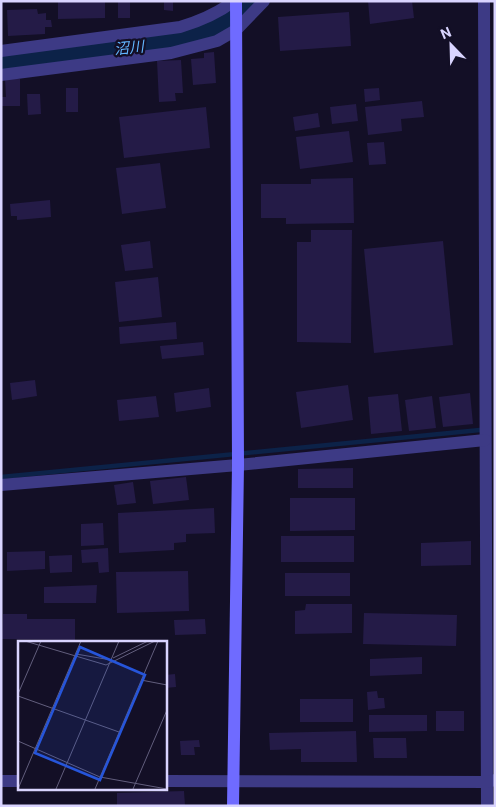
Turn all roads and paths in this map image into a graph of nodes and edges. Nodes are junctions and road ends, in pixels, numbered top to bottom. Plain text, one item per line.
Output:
1 (235, 1) edge
2 (264, 1) edge
3 (484, 1) edge
4 (236, 30) junction
5 (489, 42) edge
6 (1, 51) edge
7 (1, 76) edge
8 (485, 440) junction
9 (238, 465) junction
10 (1, 485) edge
11 (490, 499) edge
12 (1, 781) edge
13 (18, 781) edge
14 (166, 781) edge
15 (491, 781) edge
16 (233, 782) junction
17 (233, 806) edge
18 (487, 806) edge

1 - 4 street
1 - 6 street
2 - 4 street
3 - 5 street
4 - 7 street
4 - 9 street
5 - 8 street
8 - 9 street
8 - 11 street
9 - 10 street
9 - 16 street
11 - 15 street
12 - 13 street
14 - 16 street
15 - 16 street
15 - 18 street
16 - 17 street

